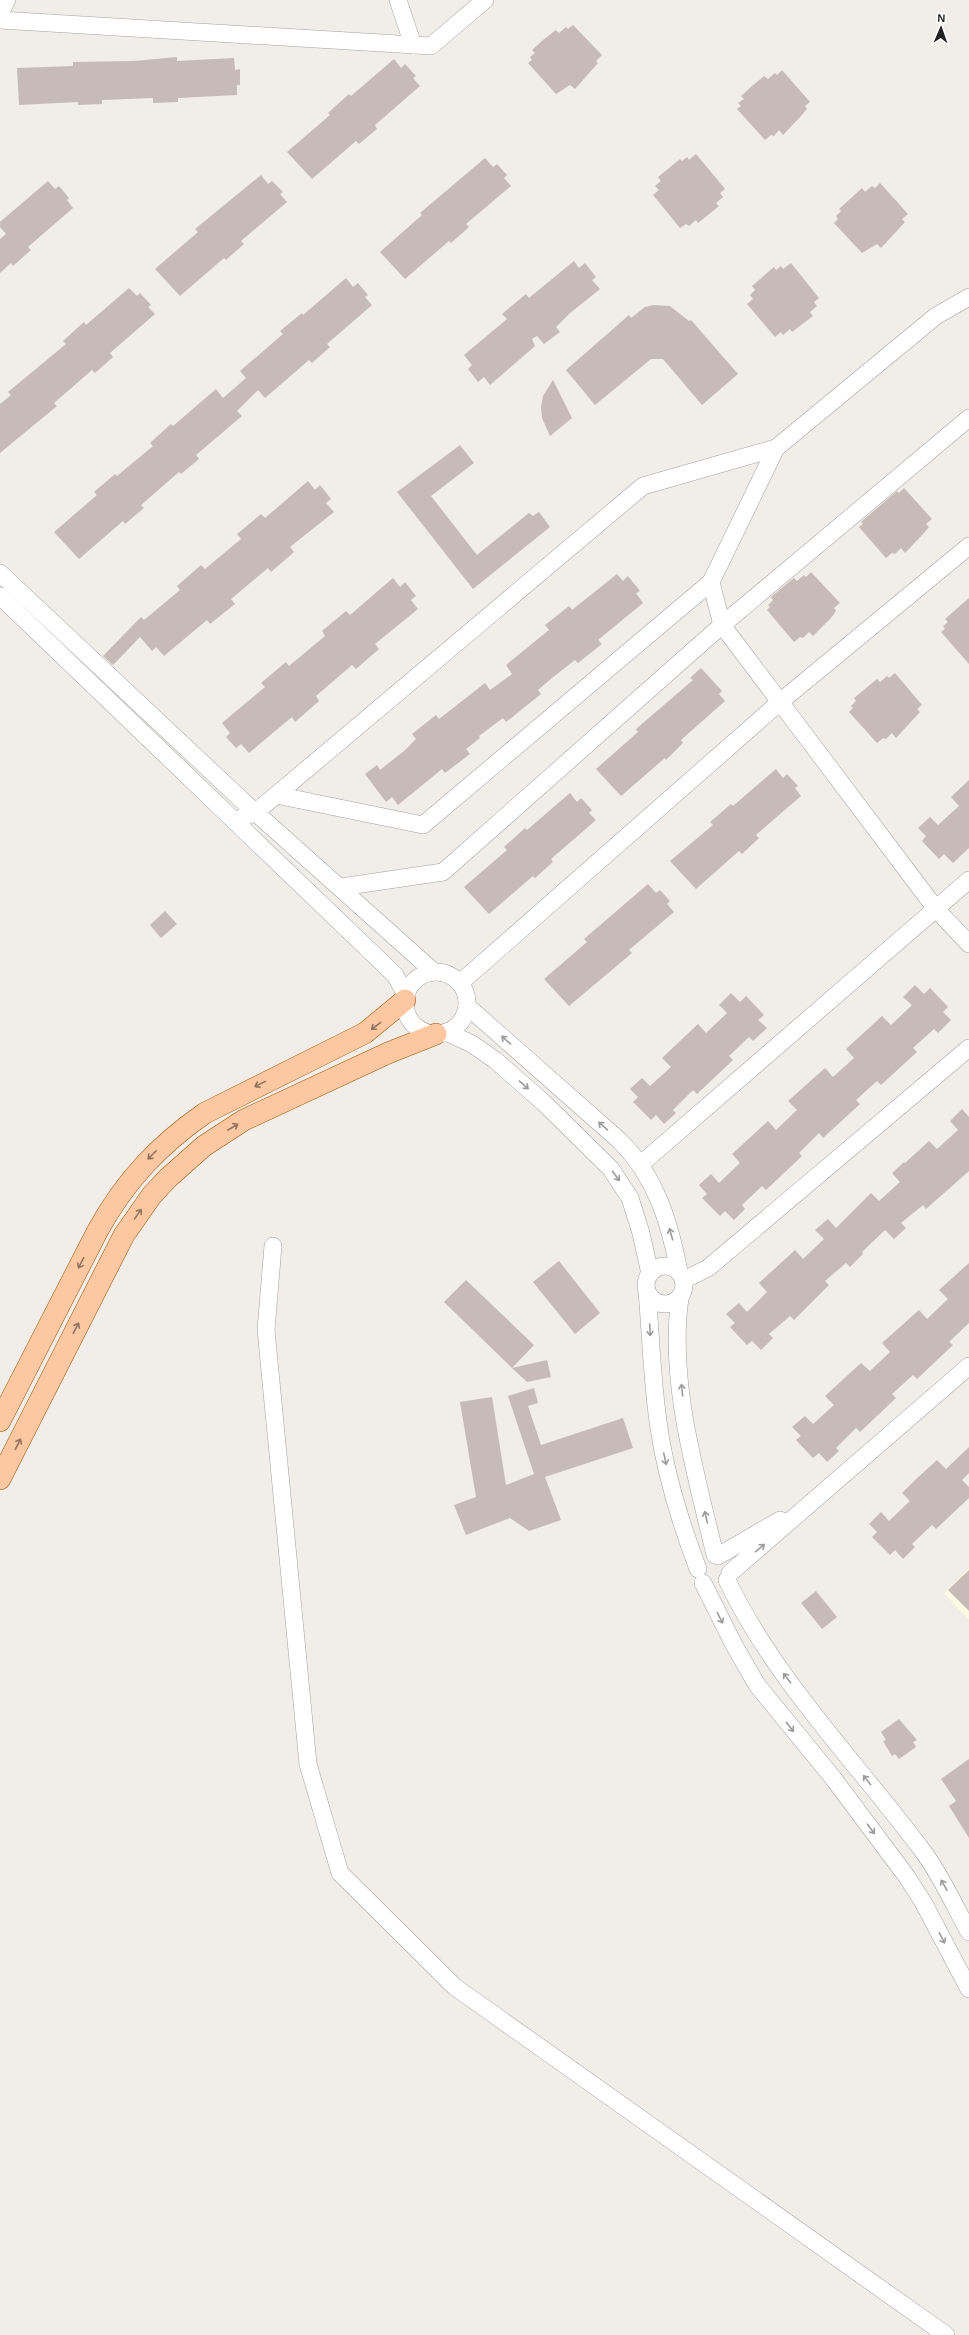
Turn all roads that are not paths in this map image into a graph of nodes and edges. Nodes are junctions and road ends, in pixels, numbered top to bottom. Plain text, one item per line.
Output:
1 (7, 0) edge
2 (398, 0) edge
3 (485, 0) edge
4 (0, 14) edge
5 (0, 20) edge
6 (413, 45) junction
7 (969, 297) edge
8 (969, 418) edge
9 (776, 448) junction
10 (969, 546) edge
11 (0, 573) edge
12 (711, 582) junction
13 (0, 596) edge
14 (722, 625) junction
15 (780, 702) junction
16 (276, 795) junction
17 (256, 812) junction
18 (234, 821) junction
19 (969, 880) edge
20 (342, 887) junction
21 (936, 909) junction
22 (969, 944) edge
23 (434, 972) junction
24 (460, 983) junction
25 (406, 998) junction
26 (467, 1006) junction
27 (441, 1033) junction
28 (969, 1048) edge
29 (641, 1164) junction
30 (273, 1246) dead end
31 (650, 1274) junction
32 (681, 1276) junction
33 (646, 1291) junction
34 (680, 1298) junction
35 (969, 1366) edge
36 (0, 1421) edge
37 (0, 1479) edge
38 (806, 1505) junction
39 (716, 1555) junction
40 (700, 1576) junction
41 (728, 1576) junction
42 (969, 1932) edge
43 (969, 1989) edge
44 (946, 2335) edge

1 - 4 street
2 - 6 street
3 - 6 street
5 - 6 street
7 - 9 street
8 - 14 street
9 - 12 street
9 - 16 street
10 - 15 street
11 - 17 street
12 - 14 street
12 - 16 street
13 - 18 street
14 - 15 street
14 - 20 street
15 - 21 street
15 - 24 street
16 - 17 street
17 - 18 street
17 - 20 street
18 - 25 street
19 - 21 street
20 - 23 street
21 - 22 street
21 - 29 street
23 - 24 street
23 - 25 street
24 - 26 street
25 - 27 street
25 -> 36 main road
26 - 27 street
29 -> 26 street
27 -> 31 street
37 -> 27 main road
28 - 32 street
32 -> 29 street
30 - 44 street
31 - 32 street
31 - 33 street
32 - 34 street
33 - 34 street
33 -> 40 street
39 -> 34 street
35 - 38 street
38 - 39 street
41 -> 38 street
39 - 40 street
39 - 41 street
40 - 41 street
40 -> 43 street
42 -> 41 street

